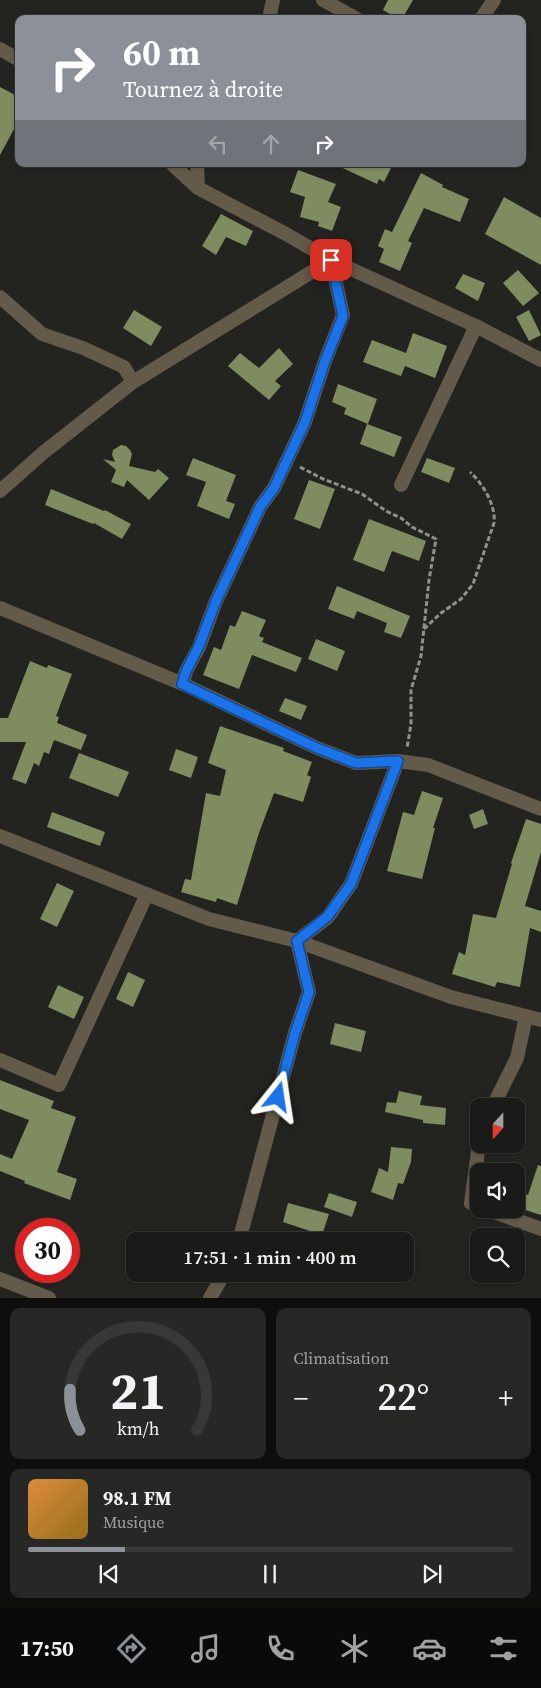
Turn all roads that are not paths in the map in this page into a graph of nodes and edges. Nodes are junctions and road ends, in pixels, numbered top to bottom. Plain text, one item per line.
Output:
1 (273, 0) edge
2 (323, 0) edge
3 (494, 0) edge
4 (270, 15) edge
5 (350, 15) edge
6 (484, 15) edge
7 (0, 49) edge
8 (15, 58) edge
9 (175, 167) edge
10 (198, 167) edge
11 (198, 188) junction
12 (331, 260) junction
13 (0, 297) edge
14 (476, 326) junction
15 (541, 360) edge
16 (132, 382) junction
17 (401, 484) dead end
18 (0, 491) edge
19 (0, 608) edge
20 (182, 684) junction
21 (398, 761) junction
22 (541, 810) edge
23 (0, 836) edge
24 (147, 894) junction
25 (297, 941) junction
26 (526, 1016) junction
27 (541, 1020) edge
28 (0, 1060) edge
29 (497, 1098) edge
30 (511, 1218) edge
31 (541, 1229) edge
32 (241, 1232) edge
33 (0, 1279) edge
34 (219, 1282) edge
35 (49, 1298) edge
36 (210, 1298) edge

1 - 4 street
2 - 5 street
3 - 6 street
7 - 8 street
9 - 11 street
10 - 11 street
11 - 12 street
12 - 14 street
12 - 16 street
12 - 20 street
13 - 16 street
14 - 15 street
14 - 17 street
16 - 18 street
19 - 20 street
20 - 21 street
21 - 22 street
21 - 25 street
23 - 24 street
24 - 25 street
24 - 28 street
25 - 26 street
25 - 32 street
26 - 27 street
26 - 29 street
30 - 31 street
33 - 35 street
34 - 36 street

